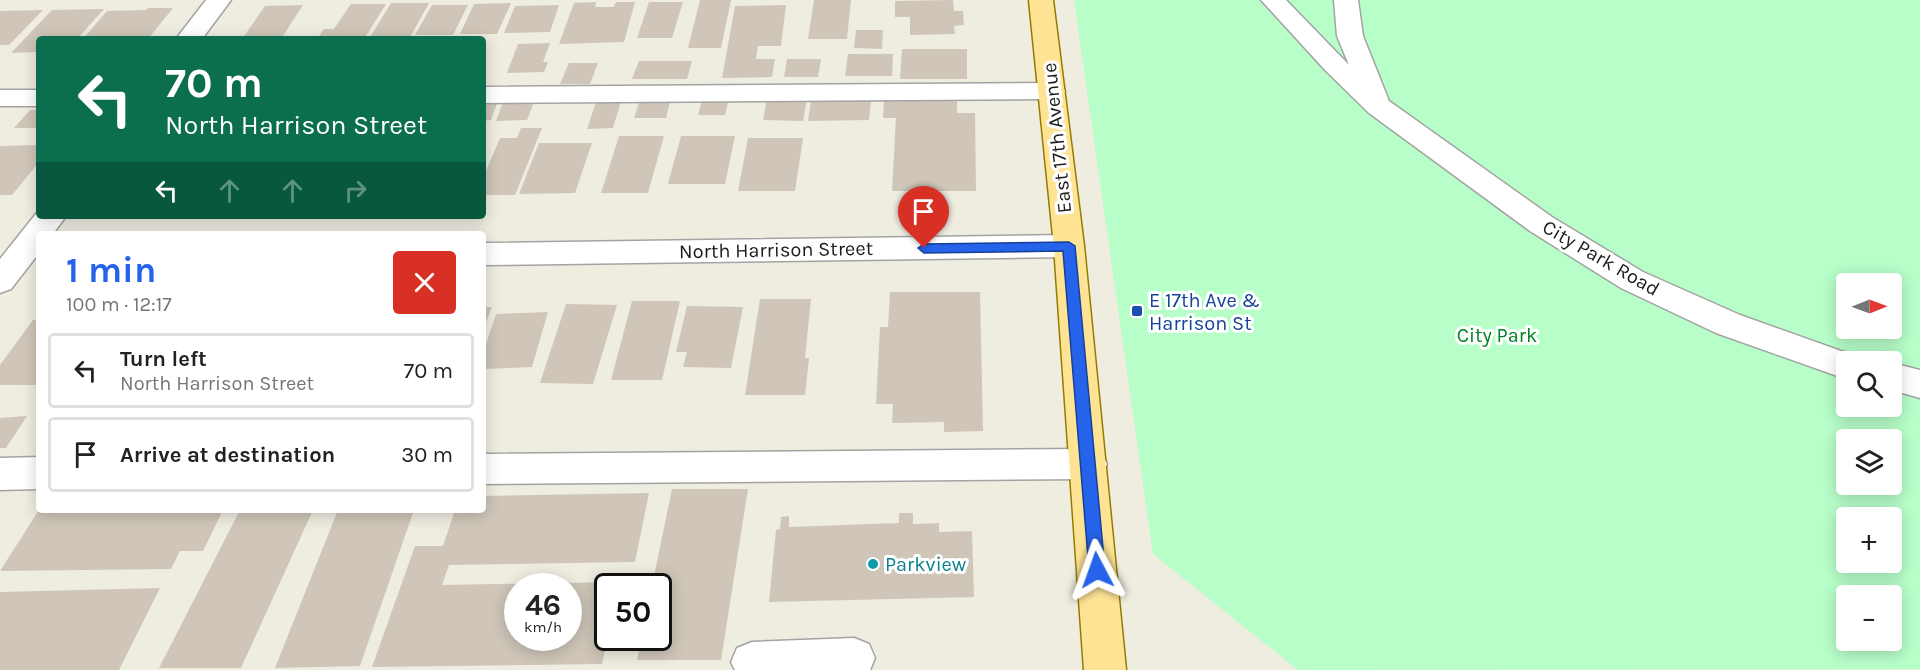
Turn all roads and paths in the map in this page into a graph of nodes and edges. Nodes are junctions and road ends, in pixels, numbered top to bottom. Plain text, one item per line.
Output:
1 (219, 0) edge
2 (1041, 0) edge
3 (1273, 0) edge
4 (1347, 0) edge
5 (191, 36) edge
6 (1052, 91) junction
7 (486, 95) edge
8 (0, 98) edge
9 (36, 98) edge
10 (1379, 107) junction
11 (49, 219) edge
12 (40, 231) edge
13 (36, 236) edge
14 (1069, 246) junction
15 (486, 254) edge
16 (14, 265) edge
17 (1836, 362) edge
18 (1902, 380) edge
19 (1920, 384) edge
20 (1089, 464) junction
21 (486, 469) edge
22 (36, 473) edge
23 (0, 474) edge
24 (854, 657) dead end
25 (752, 662) dead end
26 (808, 666) edge
27 (1105, 670) edge

1 - 5 street
2 - 6 main road, East 17th Avenue
3 - 10 street, City Park Road
4 - 10 street
6 - 7 street
6 - 14 main road, East 17th Avenue
8 - 9 street
10 - 17 street, City Park Road
11 - 12 street
13 - 16 street
14 - 15 street, North Harrison Street
14 - 20 main road, East 17th Avenue
18 - 19 street
20 - 21 street
20 - 27 main road, East 17th Avenue
22 - 23 street
24 - 26 street
25 - 26 street

